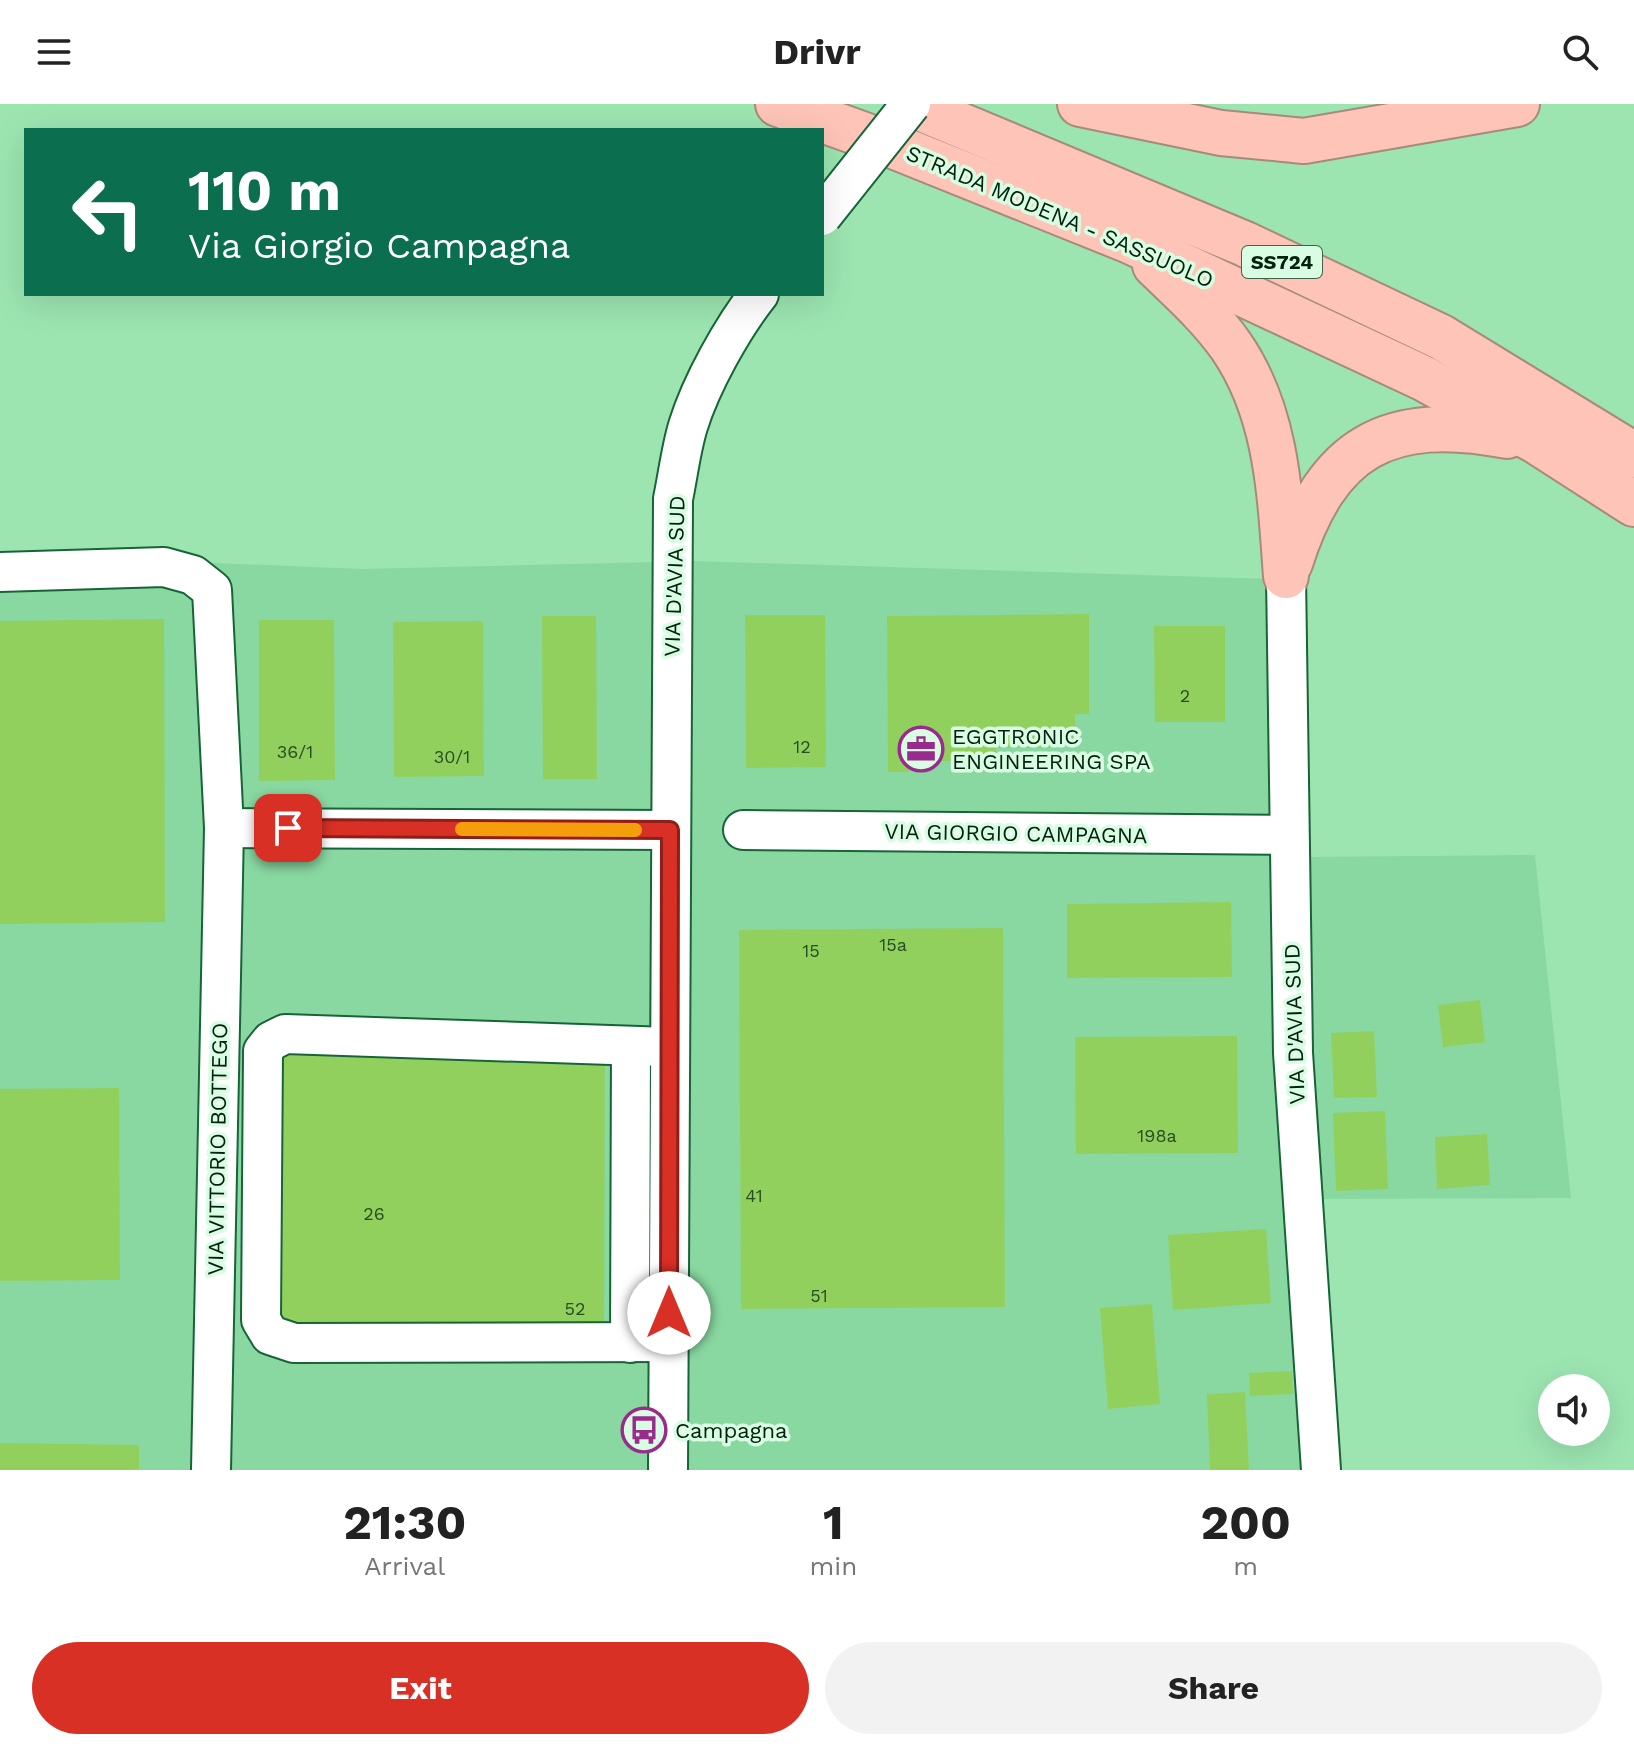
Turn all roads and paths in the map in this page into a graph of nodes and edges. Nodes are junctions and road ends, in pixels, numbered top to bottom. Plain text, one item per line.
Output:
1 (778, 104) edge
2 (910, 104) edge
3 (1080, 104) edge
4 (1517, 104) edge
5 (824, 213) edge
6 (1130, 241) junction
7 (752, 303) edge
8 (1536, 441) junction
9 (1634, 455) edge
10 (1634, 504) edge
11 (0, 572) edge
12 (1286, 576) junction
13 (224, 828) junction
14 (670, 830) junction
15 (743, 830) dead end
16 (1288, 835) junction
17 (631, 1046) junction
18 (669, 1047) junction
19 (669, 1342) junction
20 (630, 1343) junction
21 (211, 1470) edge
22 (668, 1470) edge
23 (1321, 1470) edge

1 - 6 highway, STRADA MODENA - SASSUOLO / SS724
2 - 5 street, bridge
2 - 9 highway, STRADA MODENA - SASSUOLO / SS724
3 - 4 highway
6 - 8 highway, STRADA MODENA - SASSUOLO / SS724
6 - 12 highway
7 - 14 street, VIA D'AVIA SUD
8 - 10 highway, STRADA MODENA - SASSUOLO / SS724
8 - 12 highway
11 - 13 street, VIA VITTORIO BOTTEGO
12 - 16 street, VIA D'AVIA SUD
13 - 14 street
13 - 21 street, VIA VITTORIO BOTTEGO
14 - 18 street
15 - 16 street, VIA GIORGIO CAMPAGNA
16 - 23 street, VIA D'AVIA SUD
17 - 18 street
17 - 20 street
17 - 20 street
18 - 19 street
19 - 20 street
19 - 22 street

